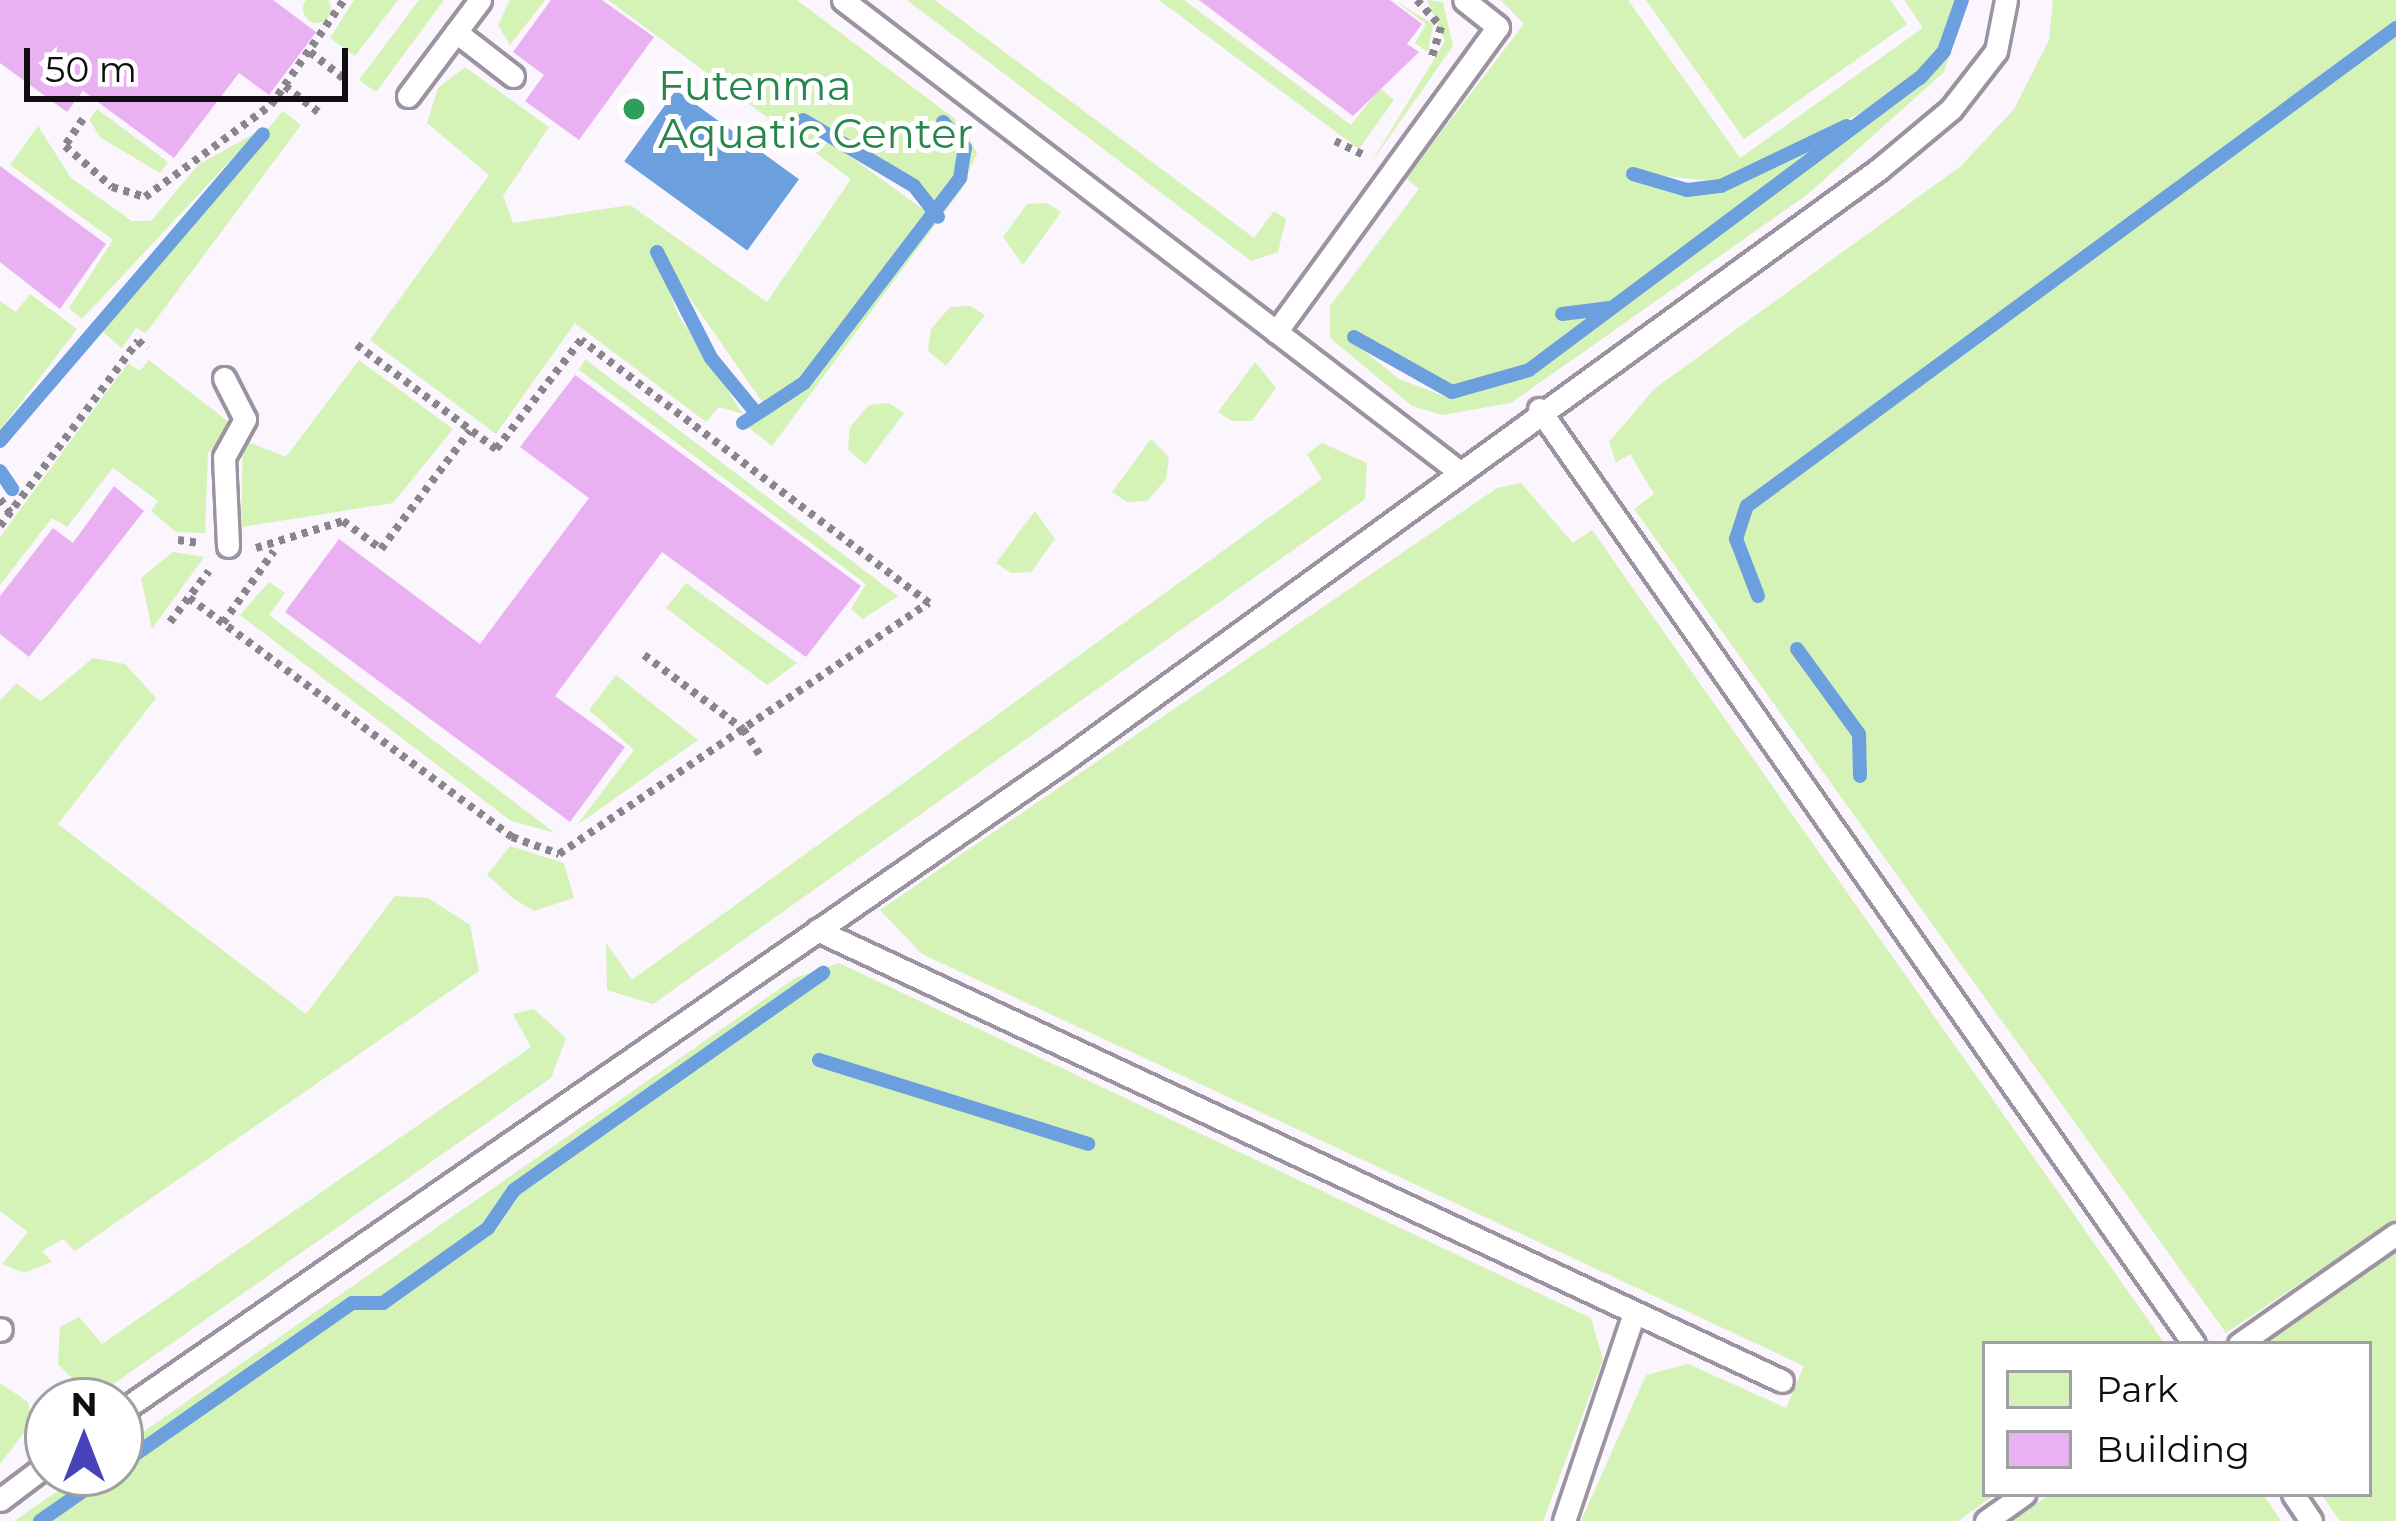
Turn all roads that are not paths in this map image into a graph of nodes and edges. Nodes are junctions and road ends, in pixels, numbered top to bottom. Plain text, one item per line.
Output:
1 (480, 0) edge
2 (843, 0) edge
3 (1464, 0) edge
4 (2006, 0) edge
5 (456, 32) junction
6 (513, 76) dead end
7 (408, 96) dead end
8 (1276, 332) junction
9 (224, 378) dead end
10 (1539, 409) junction
11 (1457, 470) junction
12 (228, 546) road end
13 (817, 930) junction
14 (2396, 1234) edge
15 (1633, 1316) junction
16 (2192, 1341) edge
17 (2243, 1341) edge
18 (1782, 1381) dead end
19 (144, 1395) edge
20 (2020, 1497) edge
21 (1564, 1521) edge
22 (1986, 1521) edge

1 - 5 lane
2 - 8 lane
3 - 8 lane
4 - 10 lane
5 - 6 lane
5 - 7 lane
8 - 11 lane
9 - 12 lane
10 - 11 lane
10 - 16 lane
11 - 13 lane
13 - 15 lane
13 - 19 lane
14 - 17 lane
15 - 18 lane
15 - 21 lane
20 - 22 lane

